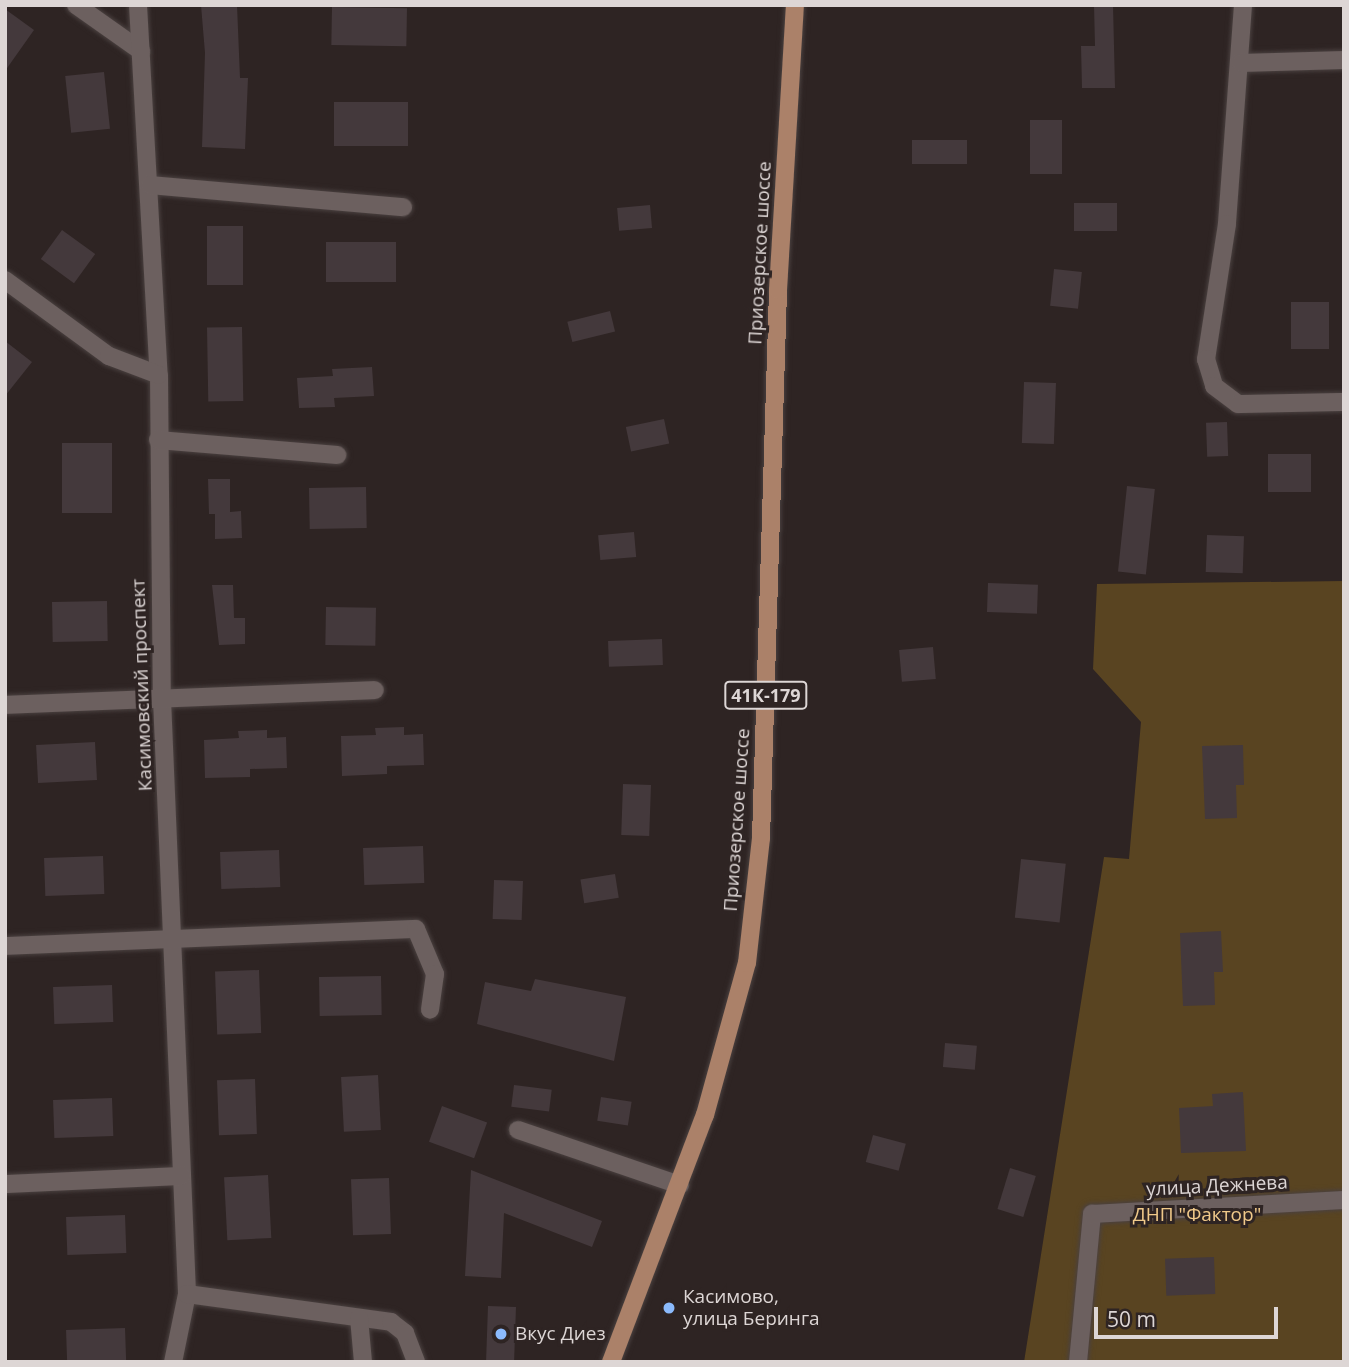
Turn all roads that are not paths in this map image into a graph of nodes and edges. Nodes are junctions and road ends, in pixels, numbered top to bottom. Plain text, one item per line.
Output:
1 (76, 5) edge
2 (138, 5) edge
3 (795, 5) edge
4 (1243, 5) edge
5 (141, 51) junction
6 (1344, 60) edge
7 (1241, 63) junction
8 (150, 185) junction
9 (403, 207) dead end
10 (5, 280) edge
11 (159, 375) junction
12 (1344, 402) edge
13 (158, 440) junction
14 (337, 455) dead end
15 (375, 690) dead end
16 (162, 699) junction
17 (5, 705) edge
18 (172, 940) junction
19 (5, 946) edge
20 (430, 1010) dead end
21 (518, 1130) dead end
22 (182, 1176) junction
23 (5, 1184) edge
24 (680, 1185) junction
25 (1344, 1200) edge
26 (187, 1294) junction
27 (359, 1318) junction
28 (173, 1362) edge
29 (363, 1362) edge
30 (416, 1362) edge
31 (611, 1362) edge
32 (1077, 1362) edge

1 - 5 street
2 - 5 street, Касимовский проспект
3 - 24 main road, Приозерское шоссе / 41К-179
4 - 7 street
5 - 8 street, Касимовский проспект
6 - 7 street
7 - 12 street
8 - 9 street
8 - 11 street, Касимовский проспект
10 - 11 street
11 - 13 street, Касимовский проспект
13 - 14 street
13 - 16 street, Касимовский проспект
15 - 16 street
16 - 17 street
16 - 18 street, Касимовский проспект
18 - 19 street
18 - 20 street
18 - 22 street, Касимовский проспект
21 - 24 street
22 - 23 street
22 - 26 street, Касимовский проспект
24 - 31 main road, Приозерское шоссе / 41К-179
25 - 32 street, улица Дежнева
26 - 27 street
26 - 28 street, Касимовский проспект
27 - 29 street
27 - 30 street

